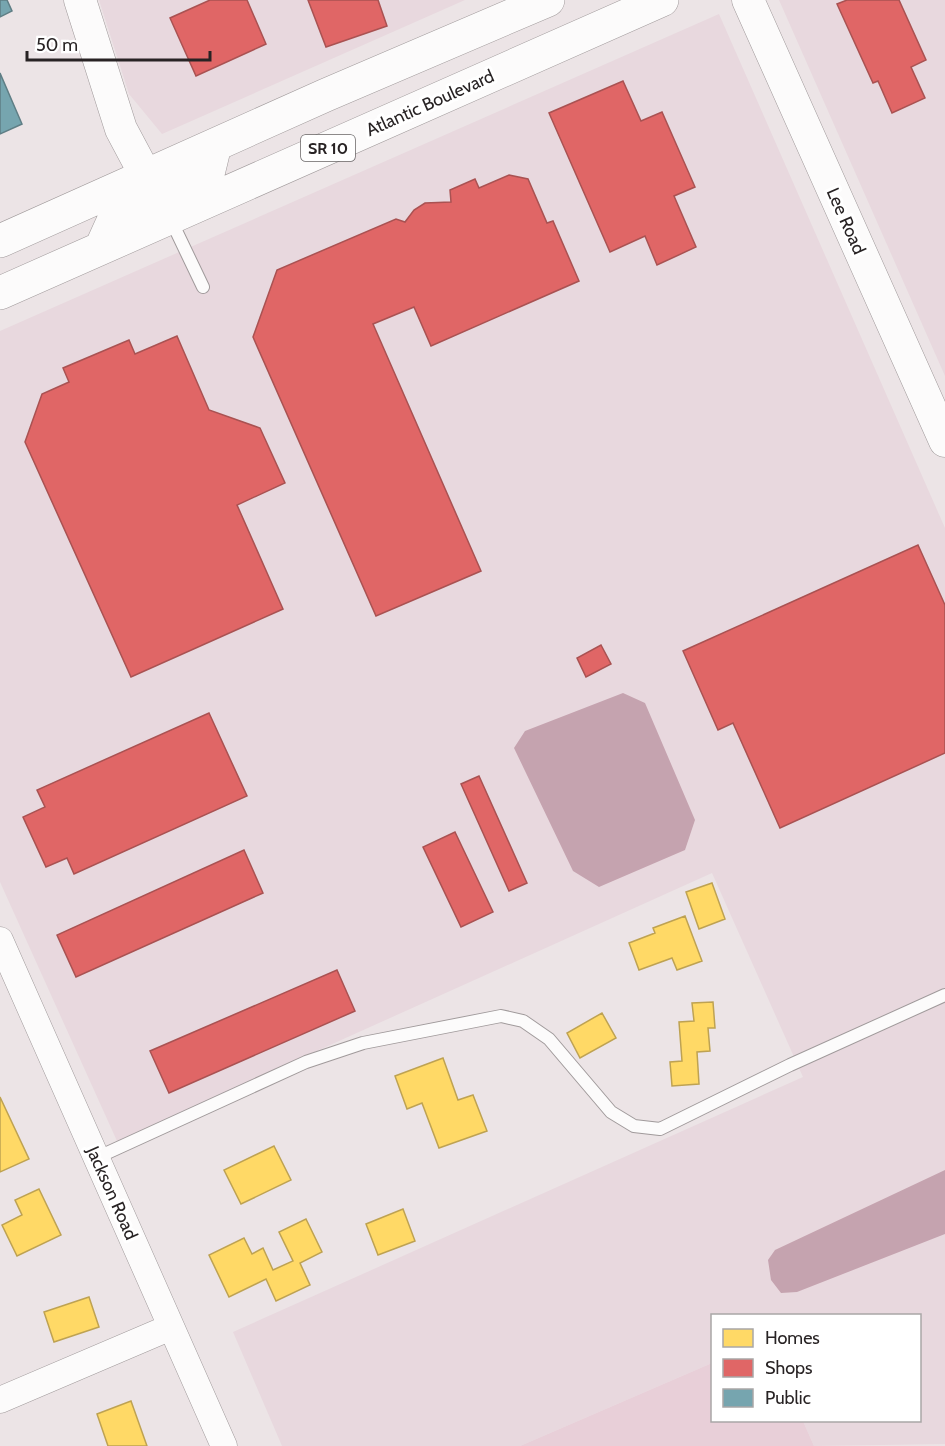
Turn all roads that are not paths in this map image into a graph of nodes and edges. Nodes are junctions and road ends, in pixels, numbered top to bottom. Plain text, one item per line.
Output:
1 (80, 0) edge
2 (548, 0) edge
3 (662, 0) edge
4 (748, 0) edge
5 (215, 145) junction
6 (146, 176) junction
7 (170, 218) junction
8 (0, 241) edge
9 (101, 248) junction
10 (203, 287) dead end
11 (0, 293) edge
12 (945, 441) edge
13 (0, 940) edge
14 (945, 995) edge
15 (96, 1158) junction
16 (171, 1327) junction
17 (0, 1401) edge
18 (224, 1446) edge

1 - 6 street
2 - 5 highway, SR 10
3 - 7 highway, Atlantic Boulevard / SR 10
4 - 12 street, Lee Road
5 - 6 highway, SR 10
5 - 7 highway
6 - 8 highway, SR 10
6 - 9 highway
7 - 9 highway, Atlantic Boulevard / SR 10
7 - 10 lane
9 - 11 highway, Atlantic Boulevard / SR 10
13 - 15 street, Jackson Road
14 - 15 lane
15 - 16 street, Jackson Road
16 - 17 street
16 - 18 street, Jackson Road

